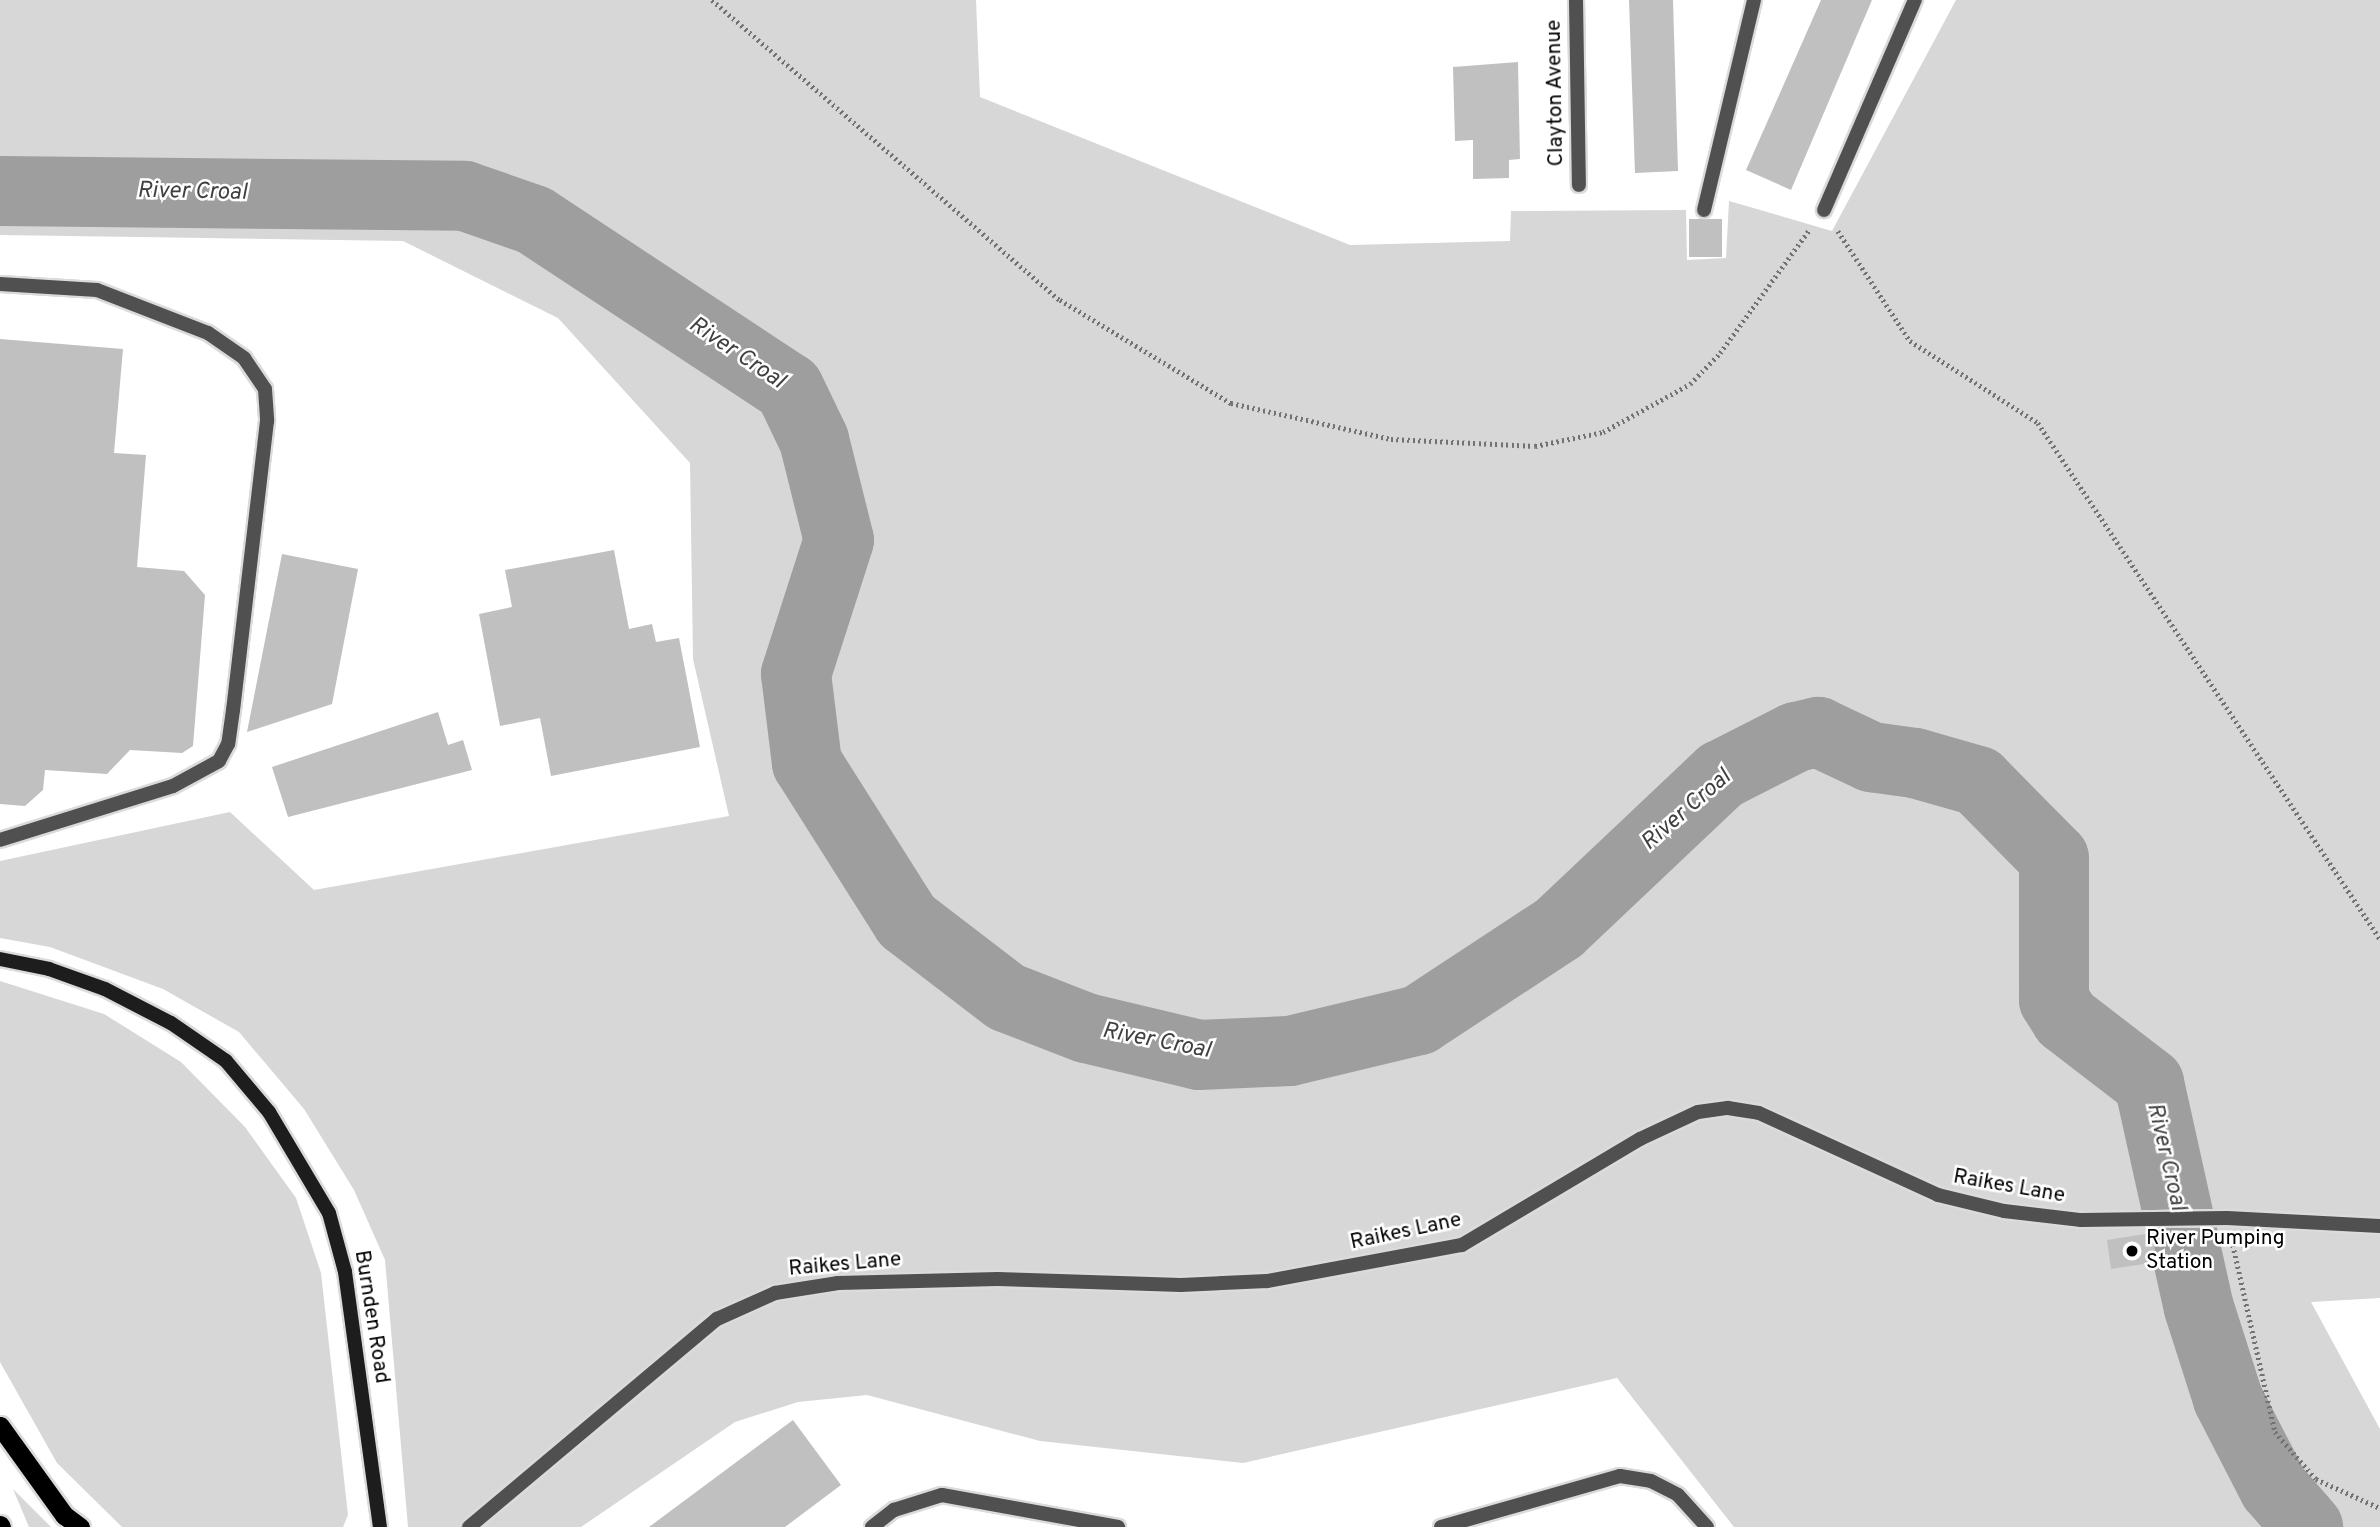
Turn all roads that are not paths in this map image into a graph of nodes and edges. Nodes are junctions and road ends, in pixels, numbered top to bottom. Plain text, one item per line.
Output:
1 (1576, 0) edge
2 (1754, 0) edge
3 (1915, 0) edge
4 (1579, 185) dead end
5 (1824, 210) road end
6 (1704, 211) dead end
7 (0, 284) edge
8 (0, 840) edge
9 (0, 958) edge
10 (2380, 1226) edge
11 (0, 1426) edge
12 (80, 1527) edge
13 (380, 1527) edge
14 (469, 1527) edge
15 (872, 1527) edge
16 (1118, 1527) edge
17 (1441, 1527) edge
18 (1707, 1527) edge

1 - 4 street, Clayton Avenue
2 - 6 street
3 - 5 street
7 - 8 street
9 - 13 main road, Burnden Road
10 - 14 street, Raikes Lane
11 - 12 highway
15 - 16 street
17 - 18 street

